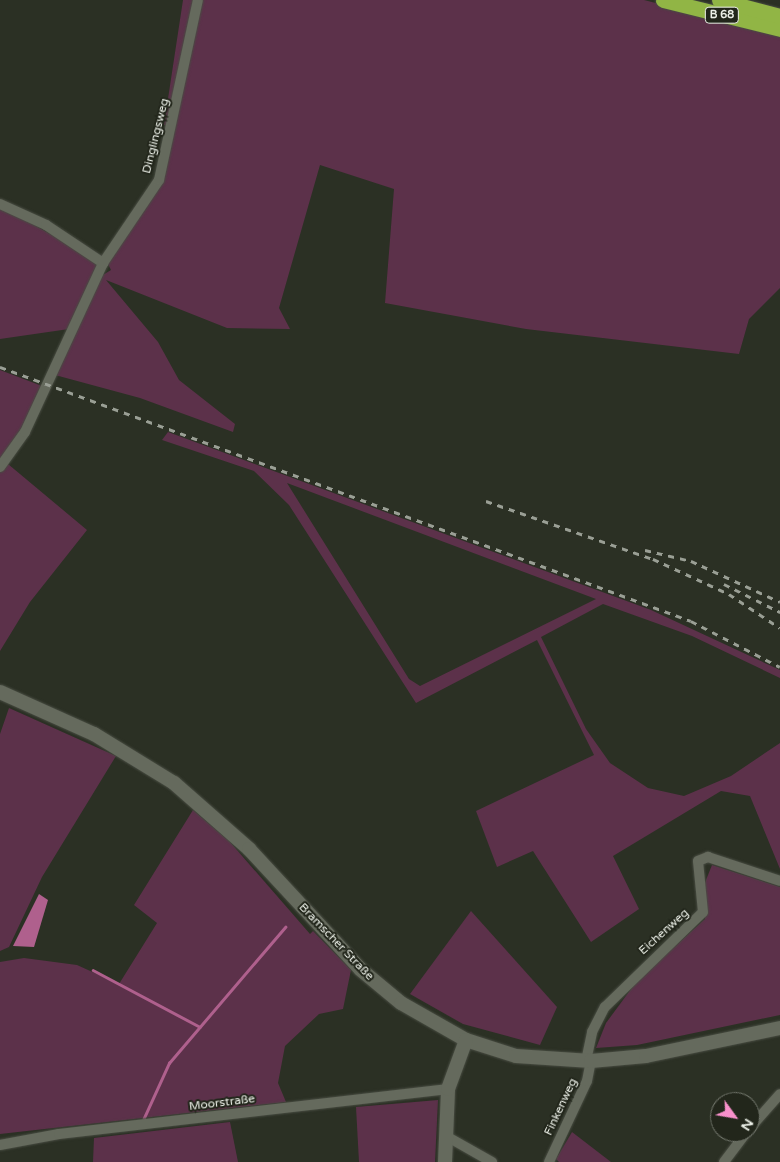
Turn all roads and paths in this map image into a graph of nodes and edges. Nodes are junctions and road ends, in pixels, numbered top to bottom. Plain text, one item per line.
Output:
1 (198, 0) edge
2 (663, 0) edge
3 (719, 0) edge
4 (780, 16) edge
5 (780, 30) edge
6 (0, 204) edge
7 (102, 263) junction
8 (0, 467) edge
9 (0, 692) edge
10 (780, 881) edge
11 (780, 1028) edge
12 (466, 1040) junction
13 (589, 1061) junction
14 (448, 1089) junction
15 (780, 1094) edge
16 (760, 1117) edge
17 (446, 1136) junction
18 (739, 1142) edge
19 (0, 1145) edge
20 (445, 1162) edge
21 (492, 1162) edge
22 (549, 1162) edge
23 (724, 1162) edge

1 - 7 street, Dinglingsweg
2 - 5 highway, B 68
3 - 4 highway, B 68
6 - 7 street
7 - 8 street, Dinglingsweg
9 - 12 street, Bramscher Straße
10 - 13 street, Eichenweg
11 - 13 street, Bramscher Straße
12 - 13 street, Bramscher Straße
12 - 14 street
13 - 22 street, Finkenweg
14 - 17 street
14 - 19 street, Moorstraße
15 - 16 street
17 - 20 street
17 - 21 street
18 - 23 street

